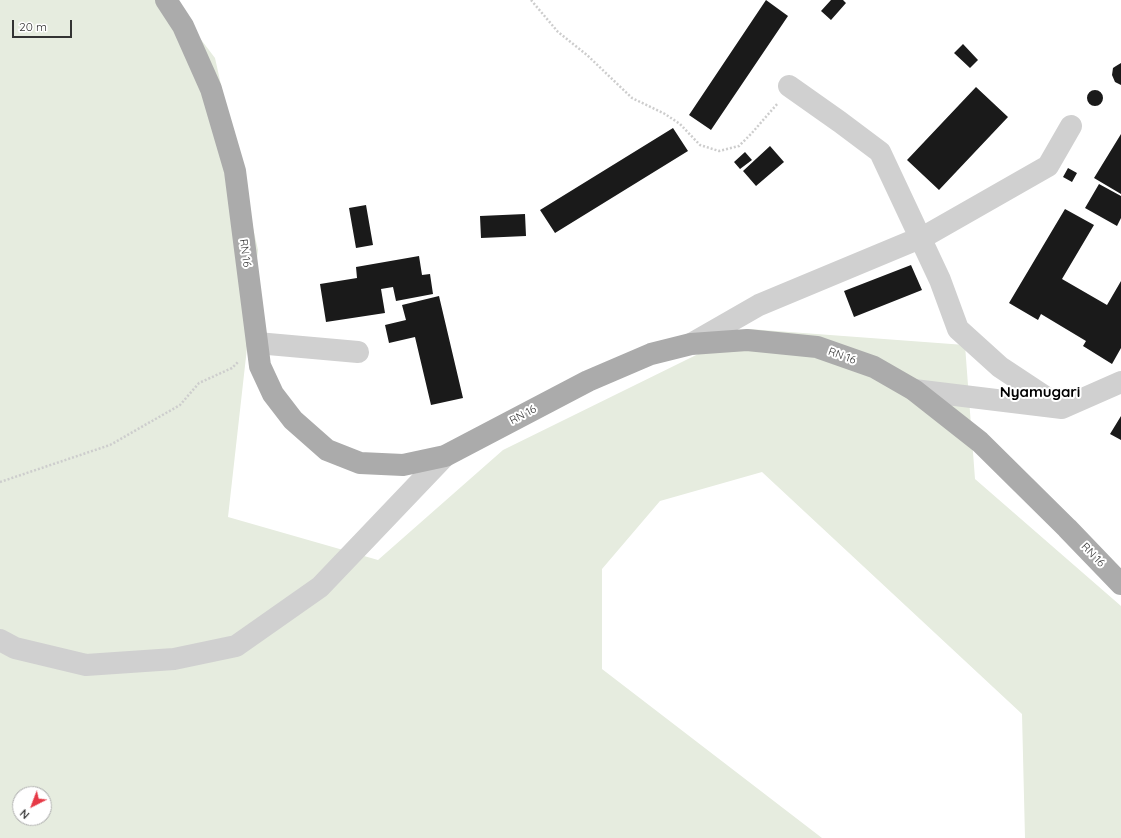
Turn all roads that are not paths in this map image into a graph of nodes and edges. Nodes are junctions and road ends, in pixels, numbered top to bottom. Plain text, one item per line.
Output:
1 (166, 0) edge
2 (789, 86) road end
3 (1071, 126) dead end
4 (920, 238) junction
5 (257, 343) junction
6 (691, 344) junction
7 (358, 352) dead end
8 (1121, 382) edge
9 (914, 390) junction
10 (1062, 408) junction
11 (445, 456) junction
12 (1121, 584) edge
13 (0, 640) edge

1 - 5 main road, RN 16 / RN 16
2 - 4 street
3 - 4 street
4 - 6 street
4 - 10 street
5 - 7 street
5 - 11 main road, RN 16 / RN 16
6 - 9 main road, RN 16 / RN 16
6 - 11 main road, RN 16 / RN 16
8 - 10 street
9 - 10 street
9 - 12 main road, RN 16 / RN 16
11 - 13 street

